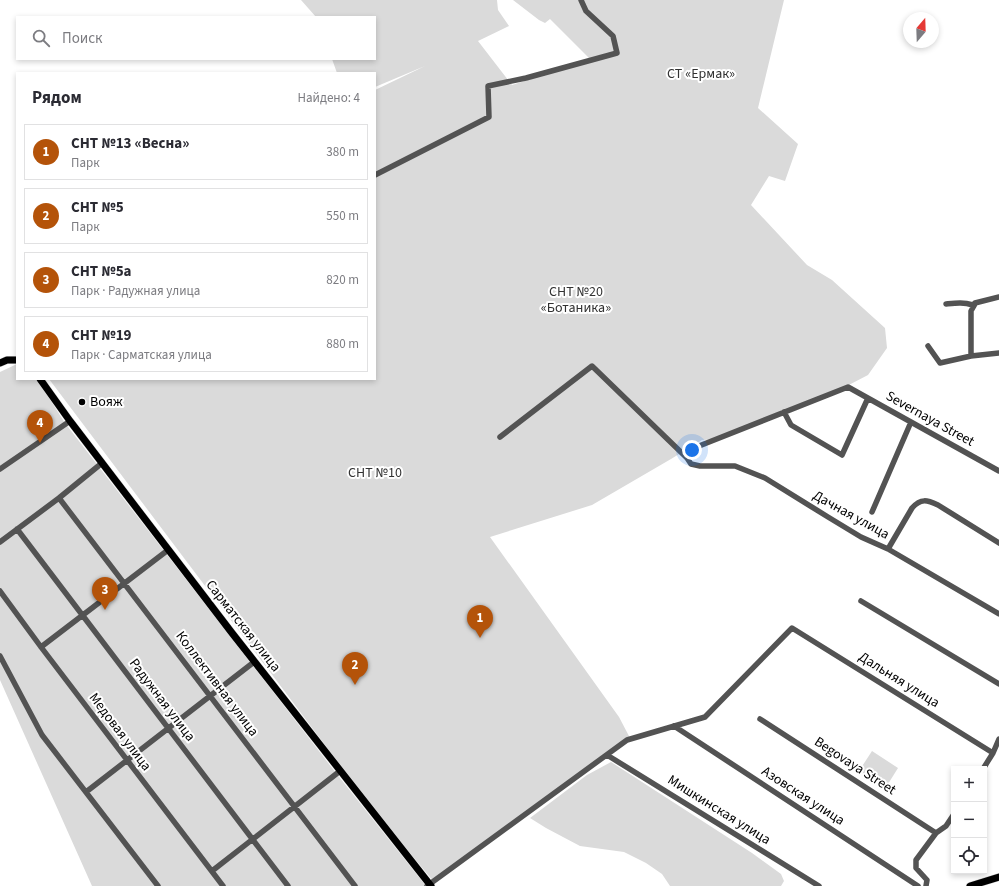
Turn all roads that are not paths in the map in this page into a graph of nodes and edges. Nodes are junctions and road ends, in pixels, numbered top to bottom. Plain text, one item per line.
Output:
1 (581, 0) edge
2 (376, 174) edge
3 (999, 297) edge
4 (975, 303) junction
5 (946, 304) dead end
6 (928, 346) dead end
7 (999, 353) edge
8 (971, 356) junction
9 (16, 360) edge
10 (0, 363) edge
11 (41, 380) edge
12 (868, 398) junction
13 (784, 412) junction
14 (70, 421) junction
15 (911, 422) junction
16 (500, 437) dead end
17 (687, 458) junction
18 (102, 463) junction
19 (0, 469) edge
20 (999, 471) edge
21 (59, 498) junction
22 (872, 512) dead end
23 (17, 528) junction
24 (0, 542) edge
25 (999, 542) edge
26 (168, 550) junction
27 (888, 550) junction
28 (125, 583) junction
29 (0, 591) edge
30 (861, 601) dead end
31 (999, 614) edge
32 (83, 615) junction
33 (41, 647) junction
34 (0, 656) edge
35 (254, 662) junction
36 (999, 684) edge
37 (210, 696) junction
38 (760, 719) dead end
39 (674, 726) junction
40 (168, 728) junction
41 (999, 740) edge
42 (993, 753) junction
43 (607, 755) junction
44 (127, 760) junction
45 (985, 766) edge
46 (340, 771) junction
47 (86, 792) junction
48 (295, 806) junction
49 (951, 818) edge
50 (936, 833) junction
51 (253, 839) junction
52 (212, 871) junction
53 (999, 877) edge
54 (429, 885) edge
55 (158, 886) edge
56 (223, 886) edge
57 (288, 886) edge
58 (355, 886) edge
59 (819, 886) edge
60 (918, 886) edge
61 (926, 886) edge
62 (970, 886) edge

1 - 2 street
3 - 4 street
4 - 5 street
4 - 8 street
6 - 8 street
7 - 8 street
9 - 10 main road
11 - 14 main road, Сарматская улица
12 - 13 street, Severnaya Street
12 - 13 street
12 - 15 street, Severnaya Street
13 - 17 street
14 - 18 main road, Сарматская улица
14 - 19 street
15 - 20 street, Severnaya Street
15 - 22 street
16 - 17 street
17 - 27 street, Дачная улица
18 - 21 street
18 - 26 main road, Сарматская улица
21 - 23 street
21 - 28 street, Коллективная улица
23 - 24 street
23 - 32 street, Радужная улица
25 - 27 street
26 - 28 street
26 - 35 main road, Сарматская улица
27 - 31 street, Дачная улица
28 - 32 street
28 - 37 street, Коллективная улица
29 - 33 street, Медовая улица
30 - 36 street
32 - 33 street
32 - 40 street, Радужная улица
33 - 44 street, Медовая улица
34 - 47 street
35 - 37 street
35 - 46 main road, Сарматская улица
37 - 40 street
37 - 48 street, Коллективная улица
38 - 50 street, Begovaya Street
39 - 42 street, Дальняя улица
39 - 43 street
39 - 60 street, Азовская улица
40 - 44 street
40 - 51 street, Радужная улица
41 - 42 street
42 - 45 street
43 - 54 street
43 - 59 street, Мишкинская улица
44 - 47 street
44 - 52 street, Медовая улица
46 - 48 street
46 - 54 main road, Сарматская улица
47 - 55 street
48 - 51 street
48 - 58 street, Коллективная улица
49 - 50 street
50 - 61 street
51 - 52 street
51 - 57 street, Радужная улица
52 - 56 street, Медовая улица
53 - 62 main road

